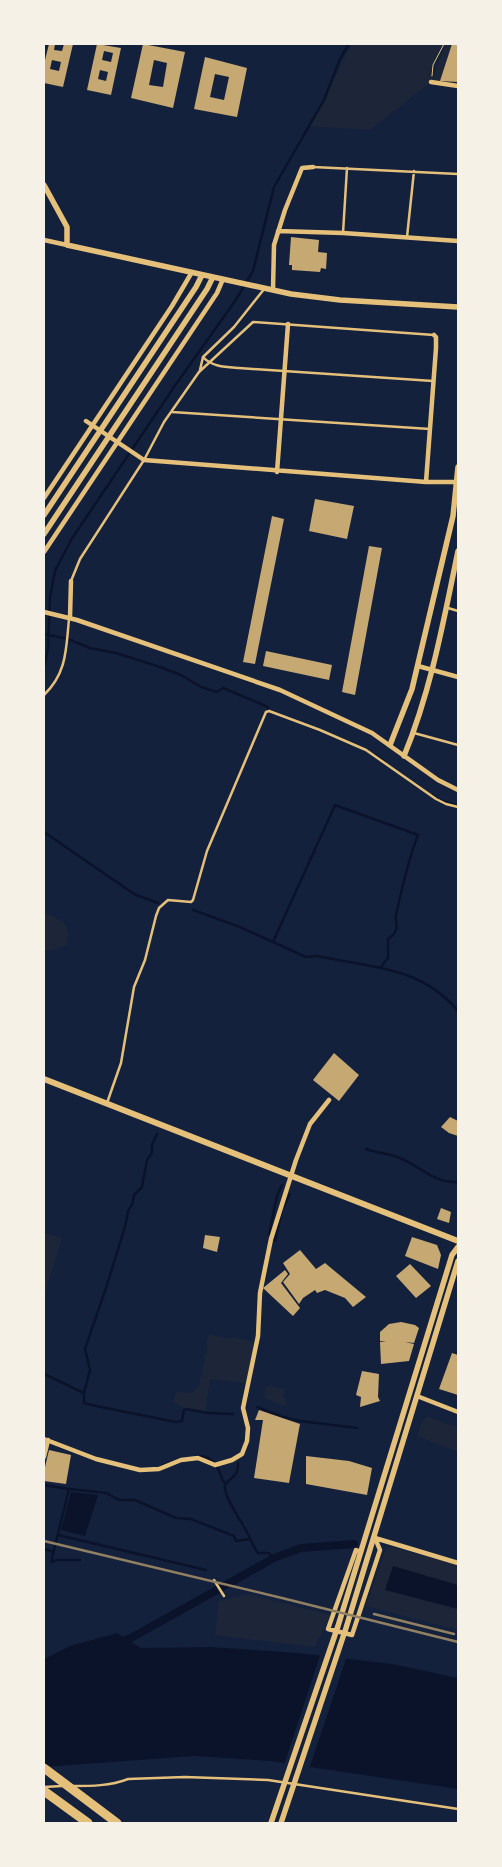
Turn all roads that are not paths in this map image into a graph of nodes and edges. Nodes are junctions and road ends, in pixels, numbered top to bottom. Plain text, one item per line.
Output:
1 (431, 82) road end
2 (458, 86) edge
3 (313, 167) joint
4 (347, 168) junction
5 (414, 172) junction
6 (458, 174) edge
7 (44, 185) edge
8 (278, 230) junction
9 (343, 232) junction
10 (407, 237) junction
11 (44, 240) edge
12 (458, 241) edge
13 (67, 245) junction
14 (192, 272) junction
15 (202, 275) junction
16 (213, 276) junction
17 (223, 279) junction
18 (265, 288) junction
19 (273, 290) junction
20 (458, 307) edge
21 (288, 324) junction
22 (434, 335) joint
23 (203, 357) junction
24 (208, 362) junction
25 (199, 372) junction
26 (283, 372) junction
27 (432, 381) junction
28 (172, 412) junction
29 (281, 418) junction
30 (86, 422) dead end
31 (92, 425) junction
32 (430, 429) junction
33 (100, 431) junction
34 (108, 437) junction
35 (116, 442) junction
36 (144, 460) junction
37 (458, 467) edge
38 (277, 472) junction
39 (426, 482) junction
40 (457, 482) edge
41 (44, 498) edge
42 (44, 515) edge
43 (44, 534) edge
44 (458, 551) edge
45 (44, 552) edge
46 (71, 581) joint
47 (446, 608) junction
48 (458, 611) edge
49 (44, 612) edge
50 (70, 617) junction
51 (418, 666) junction
52 (431, 670) junction
53 (458, 677) edge
54 (44, 695) edge
55 (414, 733) junction
56 (458, 745) edge
57 (390, 746) junction
58 (404, 756) junction
59 (458, 790) edge
60 (458, 807) edge
61 (44, 1079) edge
62 (329, 1100) dead end
63 (107, 1103) junction
64 (291, 1175) junction
65 (458, 1241) edge
66 (458, 1247) edge
67 (458, 1261) edge
68 (417, 1396) junction
69 (458, 1412) edge
70 (46, 1440) edge
71 (44, 1457) edge
72 (375, 1538) junction
73 (361, 1552) junction
74 (458, 1563) edge
75 (214, 1580) dead end
76 (224, 1596) dead end
77 (44, 1768) edge
78 (44, 1787) edge
79 (44, 1791) edge
80 (458, 1809) edge
81 (88, 1823) edge
82 (117, 1823) edge
83 (270, 1823) edge
84 (281, 1823) edge

1 - 2 street
3 - 4 lane
3 - 8 street
4 - 5 lane
4 - 9 lane
5 - 6 lane
5 - 10 lane
7 - 13 street
8 - 9 street
8 - 19 street
9 - 10 street
10 - 12 street
11 - 13 street
13 - 14 street
14 - 15 street
14 - 31 street
15 - 16 street
15 - 33 street
16 - 17 street
16 - 34 street
17 - 18 street
17 - 35 street
18 - 19 street
18 - 23 lane
19 - 20 street
21 - 22 lane
21 - 24 lane
21 - 26 street
22 - 27 street
23 - 24 lane
23 - 25 lane
24 - 25 lane
24 - 26 lane
25 - 28 lane
26 - 27 lane
26 - 29 street
27 - 32 street
28 - 29 lane
28 - 36 lane
29 - 32 lane
29 - 38 street
30 - 31 street
31 - 33 street
31 - 41 street
32 - 39 street
33 - 34 street
33 - 42 street
34 - 35 street
34 - 43 street
35 - 36 street
35 - 45 street
36 - 38 street
36 - 46 lane
37 - 40 street
38 - 39 street
39 - 40 street
40 - 51 street
44 - 47 street
46 - 50 street
47 - 48 lane
47 - 52 street
49 - 50 street
50 - 54 lane
50 - 57 street
51 - 52 street
51 - 57 street
52 - 53 street
52 - 55 street
55 - 56 lane
55 - 58 street
57 - 58 street
58 - 59 street
60 - 63 lane
61 - 63 main road
62 - 64 street
63 - 64 main road
64 - 65 main road
64 - 70 street
66 - 73 street
67 - 68 street
68 - 69 street
68 - 72 street
70 - 71 street
72 - 73 street
72 - 74 street
72 - 84 street
73 - 83 street
75 - 76 lane
77 - 82 highway
78 - 80 lane
79 - 81 highway

